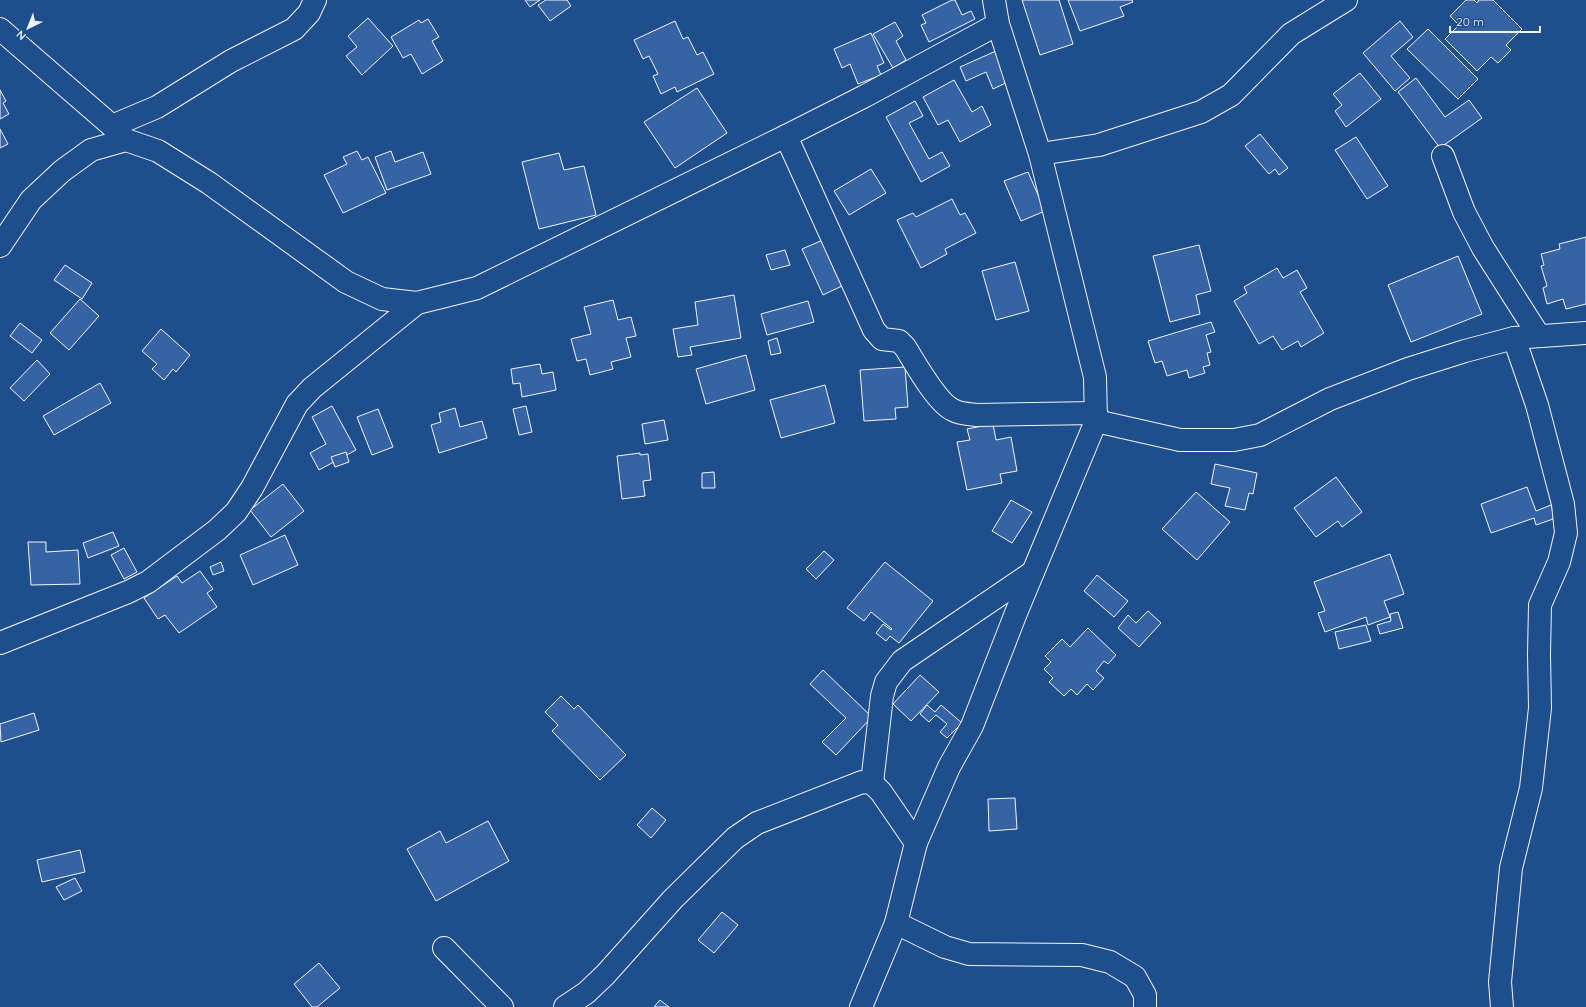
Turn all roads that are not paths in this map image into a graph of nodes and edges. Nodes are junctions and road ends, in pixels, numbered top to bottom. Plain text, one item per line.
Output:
1 (315, 0) edge
2 (994, 0) edge
3 (1346, 0) edge
4 (998, 24) junction
5 (0, 29) edge
6 (119, 133) junction
7 (786, 136) junction
8 (1040, 154) junction
9 (1443, 156) dead end
10 (0, 246) edge
11 (417, 303) junction
12 (1586, 334) edge
13 (1539, 336) junction
14 (1514, 338) junction
15 (1096, 417) junction
16 (1032, 572) junction
17 (0, 643) edge
18 (872, 783) junction
19 (916, 843) junction
20 (896, 922) junction
21 (444, 948) dead end
22 (502, 1007) edge
23 (566, 1007) edge
24 (861, 1007) edge
25 (1145, 1007) edge
26 (1502, 1007) edge

1 - 6 street
2 - 4 street
3 - 8 street
4 - 7 street
4 - 8 street
5 - 6 street
6 - 10 street
6 - 11 street
7 - 11 street
7 - 15 street
8 - 15 street
9 - 13 street
11 - 17 street
12 - 13 street
13 - 14 street
14 - 15 street
14 - 26 street
15 - 16 street
16 - 18 street
16 - 19 street
18 - 19 street
18 - 23 street
19 - 20 street
20 - 24 street
20 - 25 street
21 - 22 street

